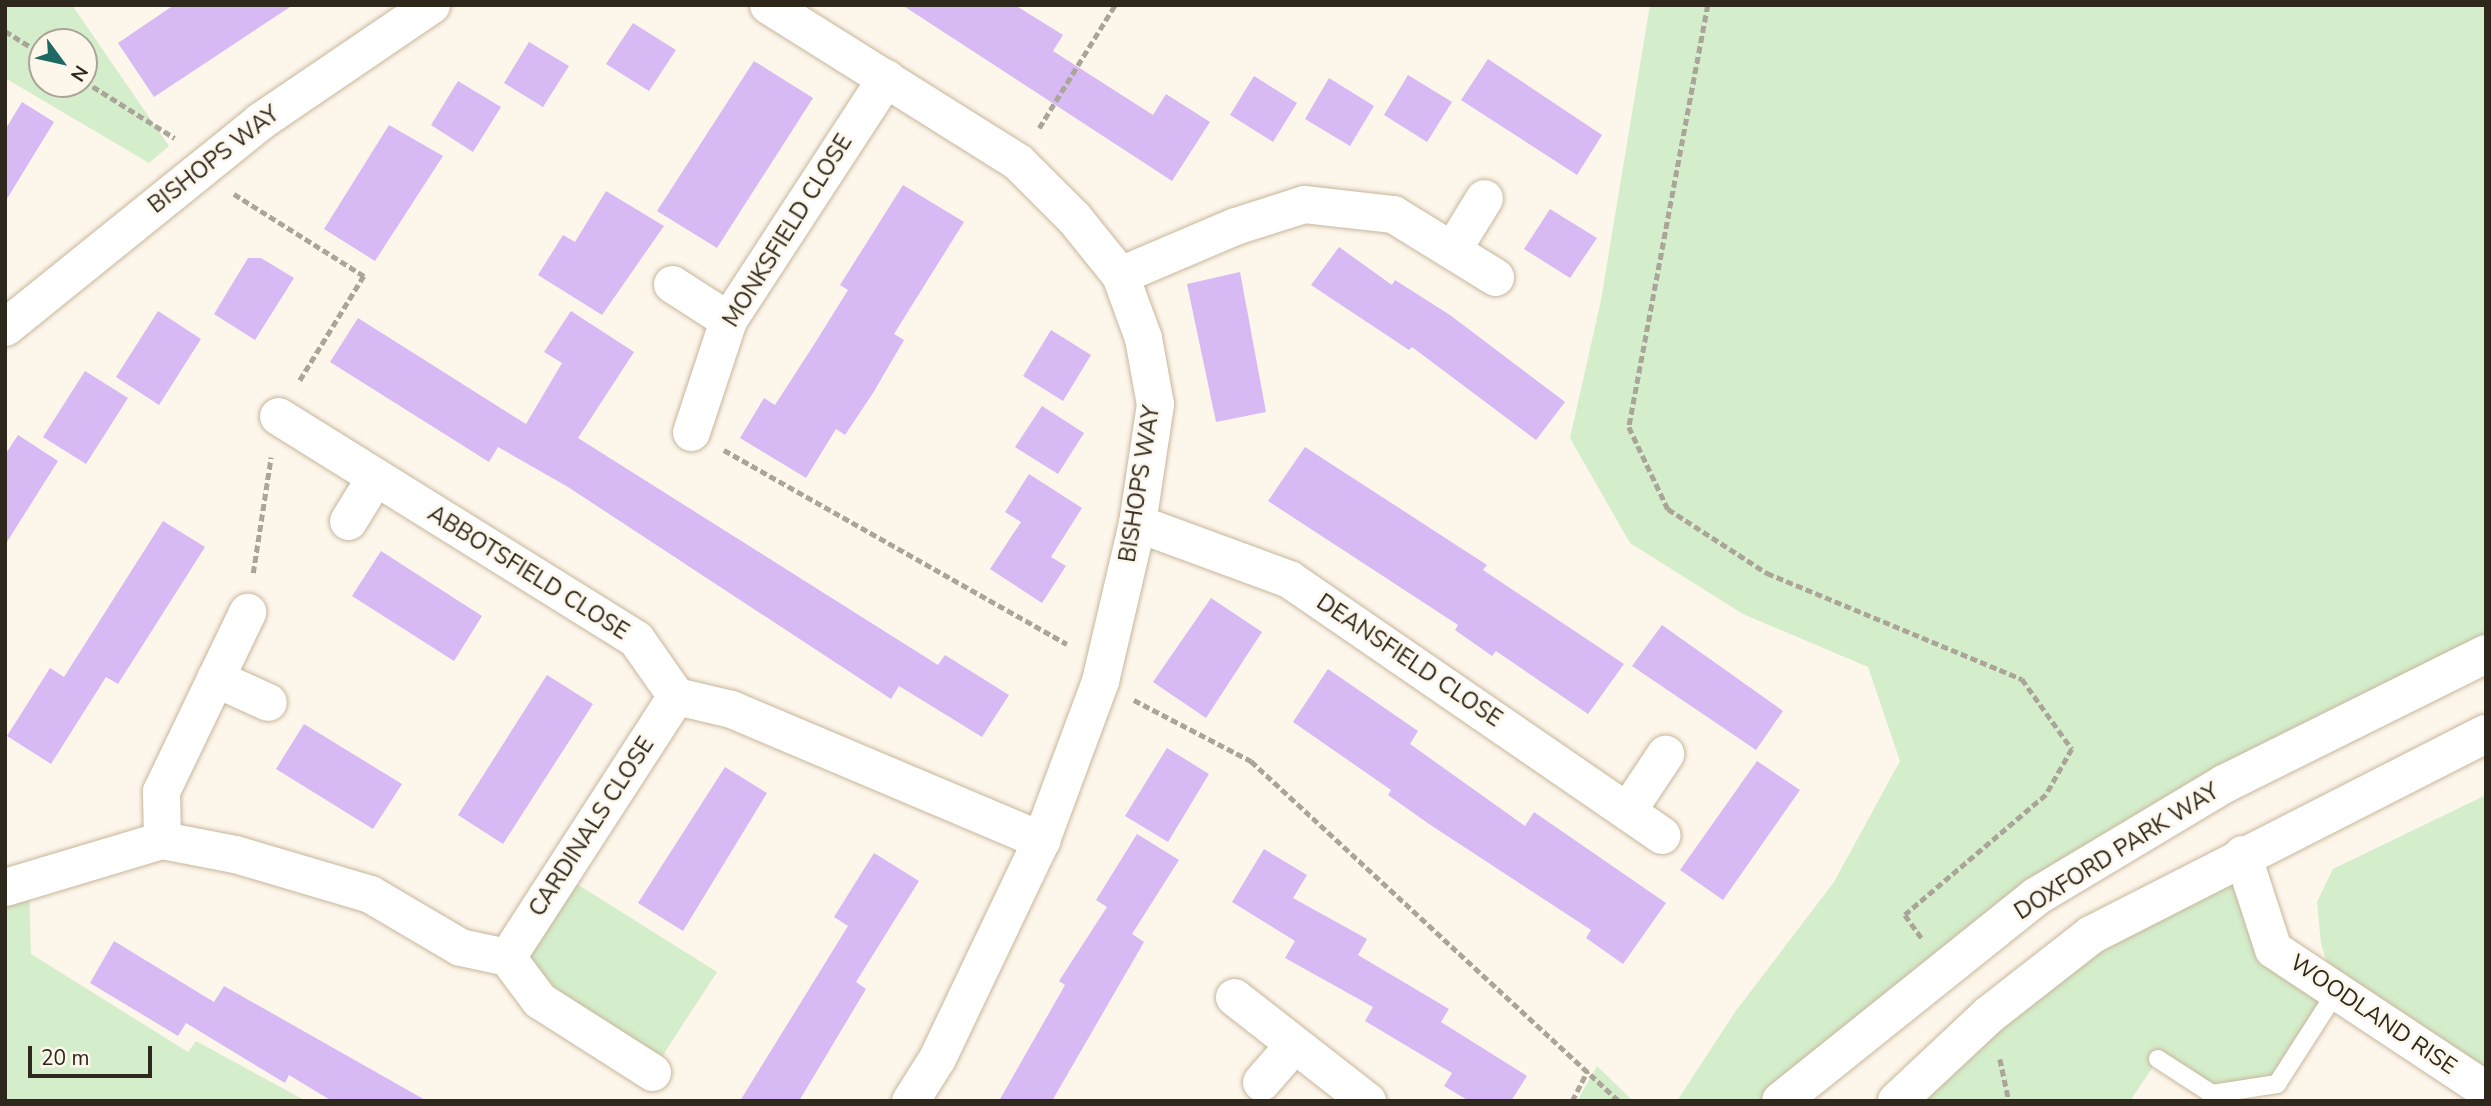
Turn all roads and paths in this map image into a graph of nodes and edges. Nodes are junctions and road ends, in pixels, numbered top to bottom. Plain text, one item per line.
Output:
1 (431, 5) edge
2 (768, 5) edge
3 (1115, 5) edge
4 (1708, 5) edge
5 (5, 31) edge
6 (28, 45) edge
7 (886, 78) junction
8 (98, 90) edge
9 (1018, 162) junction
10 (205, 166) junction
11 (1484, 198) dead end
12 (1452, 250) junction
13 (1120, 275) junction
14 (1495, 277) dead end
15 (672, 284) dead end
16 (727, 320) junction
17 (5, 327) edge
18 (278, 416) junction
19 (691, 432) joint
20 (376, 477) junction
21 (348, 521) dead end
22 (1137, 523) junction
23 (247, 612) joint
24 (2486, 654) edge
25 (1102, 673) junction
26 (215, 678) junction
27 (676, 696) junction
28 (268, 702) dead end
29 (2486, 734) edge
30 (1665, 754) dead end
31 (1627, 811) junction
32 (1662, 835) dead end
33 (162, 840) junction
34 (1041, 840) junction
35 (2242, 854) junction
36 (5, 887) edge
37 (507, 957) junction
38 (1945, 970) junction
39 (2336, 992) junction
40 (1234, 997) dead end
41 (1294, 1044) junction
42 (2158, 1059) dead end
43 (1587, 1071) junction
44 (652, 1072) dead end
45 (1261, 1082) dead end
46 (2486, 1090) edge
47 (2224, 1096) edge
48 (910, 1101) edge
49 (1367, 1101) edge
50 (1572, 1101) edge
51 (1619, 1101) edge
52 (1781, 1101) edge
53 (1897, 1101) edge

1 - 10 street, BISHOPS WAY
2 - 7 street, BISHOPS WAY
3 - 9 path
4 - 38 path
5 - 6 path
7 - 9 street, BISHOPS WAY
7 - 16 street, MONKSFIELD CLOSE
8 - 10 path
9 - 13 street, BISHOPS WAY
10 - 17 street, BISHOPS WAY
10 - 18 path
11 - 12 street
12 - 13 street
12 - 14 street
13 - 22 street, BISHOPS WAY
15 - 16 street
16 - 19 street, MONKSFIELD CLOSE
18 - 20 street, ABBOTSFIELD CLOSE
18 - 23 path
19 - 25 path
20 - 21 street
20 - 27 street, ABBOTSFIELD CLOSE
22 - 25 street, BISHOPS WAY
22 - 31 street, DEANSFIELD CLOSE
23 - 26 street
24 - 38 main road, DOXFORD PARK WAY
25 - 34 street, BISHOPS WAY
25 - 43 path
26 - 28 street
26 - 33 street
27 - 34 street
27 - 37 street, CARDINALS CLOSE
29 - 35 main road
30 - 31 street
31 - 32 street, DEANSFIELD CLOSE
33 - 36 street
33 - 37 street
34 - 48 street, BISHOPS WAY
35 - 39 street, WOODLAND RISE
35 - 53 main road
37 - 44 street
38 - 52 main road, DOXFORD PARK WAY
39 - 46 street, WOODLAND RISE
39 - 47 lane
40 - 41 street
41 - 45 street
41 - 49 street
42 - 47 lane
43 - 50 path
43 - 51 path

